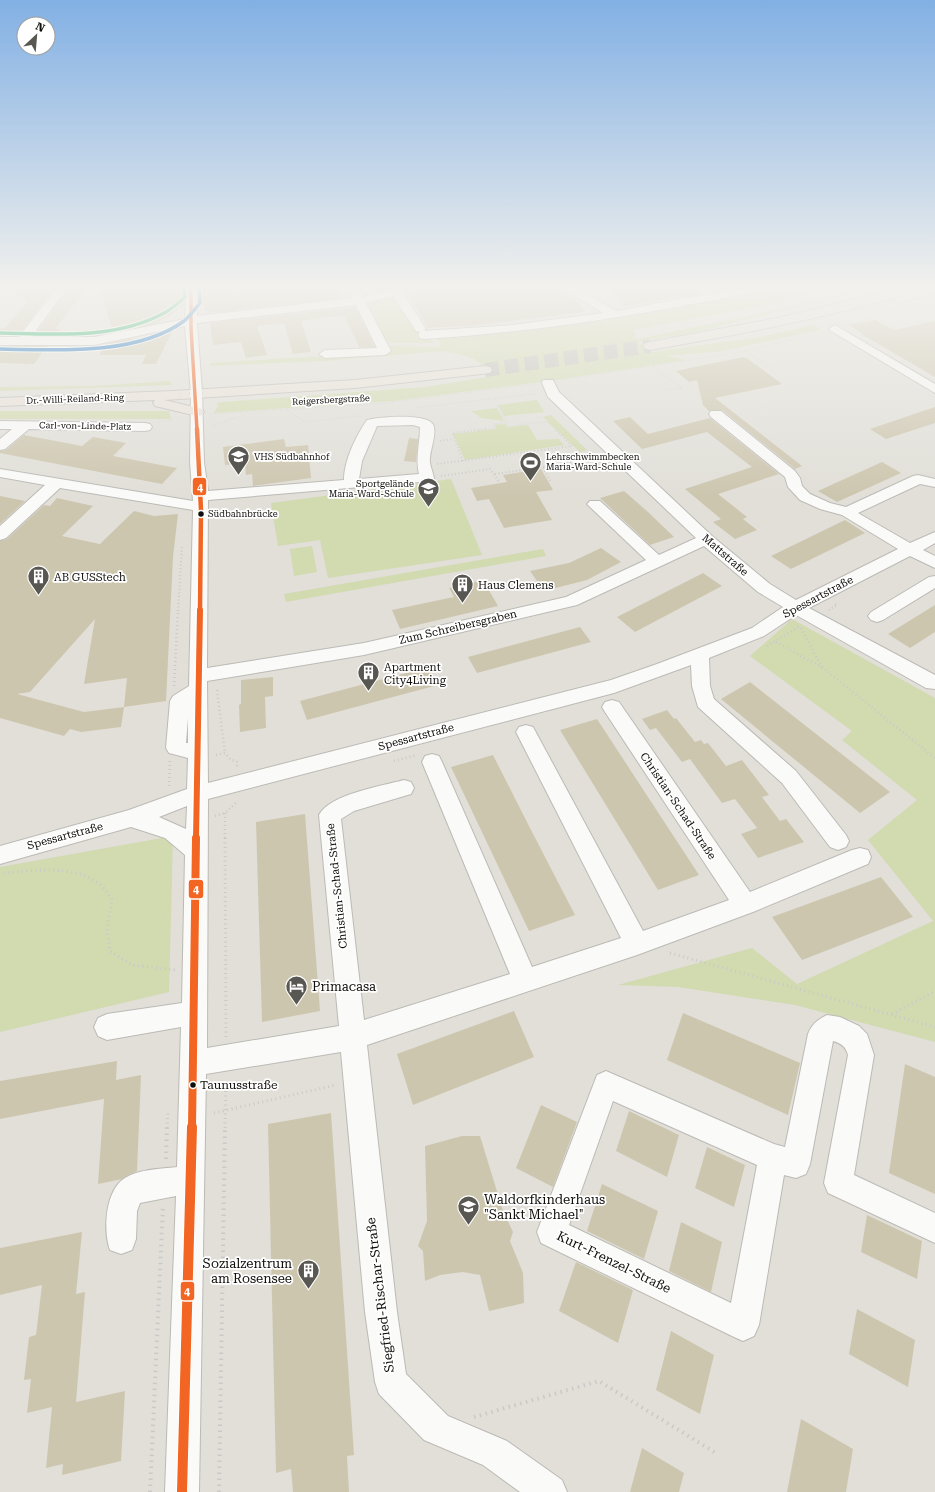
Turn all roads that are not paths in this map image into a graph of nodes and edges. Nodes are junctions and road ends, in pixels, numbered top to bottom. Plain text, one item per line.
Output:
1 (194, 356) edge
2 (879, 356) edge
3 (550, 387) road end
4 (935, 389) edge
5 (0, 394) edge
6 (196, 398) junction
7 (0, 402) edge
8 (157, 403) junction
9 (0, 407) edge
10 (716, 414) dead end
11 (0, 425) edge
12 (26, 425) junction
13 (145, 427) dead end
14 (0, 446) edge
15 (0, 473) edge
16 (57, 482) junction
17 (935, 483) edge
18 (352, 484) junction
19 (595, 504) dead end
20 (201, 507) junction
21 (847, 512) junction
22 (0, 535) edge
23 (935, 537) edge
24 (706, 539) junction
25 (911, 550) junction
26 (656, 561) junction
27 (935, 563) edge
28 (935, 581) edge
29 (796, 607) junction
30 (877, 616) dead end
31 (700, 655) junction
32 (198, 682) junction
33 (935, 682) edge
34 (612, 707) dead end
35 (526, 732) dead end
36 (432, 762) dead end
37 (404, 788) dead end
38 (196, 794) junction
39 (131, 818) junction
40 (838, 841) dead end
41 (195, 850) junction
42 (0, 855) edge
43 (860, 857) dead end
44 (745, 905) junction
45 (638, 944) junction
46 (525, 980) junction
47 (194, 1013) junction
48 (107, 1027) dead end
49 (352, 1037) junction
50 (193, 1063) junction
51 (773, 1158) junction
52 (178, 1181) junction
53 (935, 1228) edge
54 (121, 1239) dead end
55 (182, 1492) edge
56 (550, 1492) edge

1 - 6 street
2 - 4 street
3 - 24 street, Mattstraße
5 - 6 highway
6 - 7 highway, Dr.-Willi-Reiland-Ring
6 - 8 highway
6 - 8 highway
6 - 20 street
8 - 9 highway
10 - 21 street
11 - 12 street, Carl-von-Linde-Platz
12 - 13 street, Carl-von-Linde-Platz
12 - 14 street
15 - 16 street
16 - 20 street
16 - 22 street
17 - 21 street
18 - 18 street
18 - 20 street
19 - 26 street
20 - 32 street
21 - 25 street
23 - 25 street, Spessartstraße
24 - 26 street, Zum Schreibersgraben
24 - 29 street, Mattstraße
25 - 27 street
25 - 29 street, Spessartstraße
26 - 32 street, Zum Schreibersgraben
28 - 30 street
29 - 31 street, Spessartstraße
29 - 33 street, Mattstraße
31 - 38 street, Spessartstraße
31 - 40 street
32 - 38 street
34 - 44 street, Christian-Schad-Straße
35 - 45 street
36 - 46 street
37 - 49 street, Christian-Schad-Straße
38 - 39 street, Spessartstraße
38 - 41 street
39 - 41 street
39 - 42 street, Spessartstraße
41 - 47 street
43 - 44 street
44 - 45 street
45 - 46 street
46 - 49 street
47 - 48 street
47 - 50 street
49 - 50 street
49 - 56 street, Siegfried-Rischar-Straße
50 - 52 street
51 - 51 street, Kurt-Frenzel-Straße
51 - 53 street, Kurt-Frenzel-Straße
52 - 54 street
52 - 55 street

